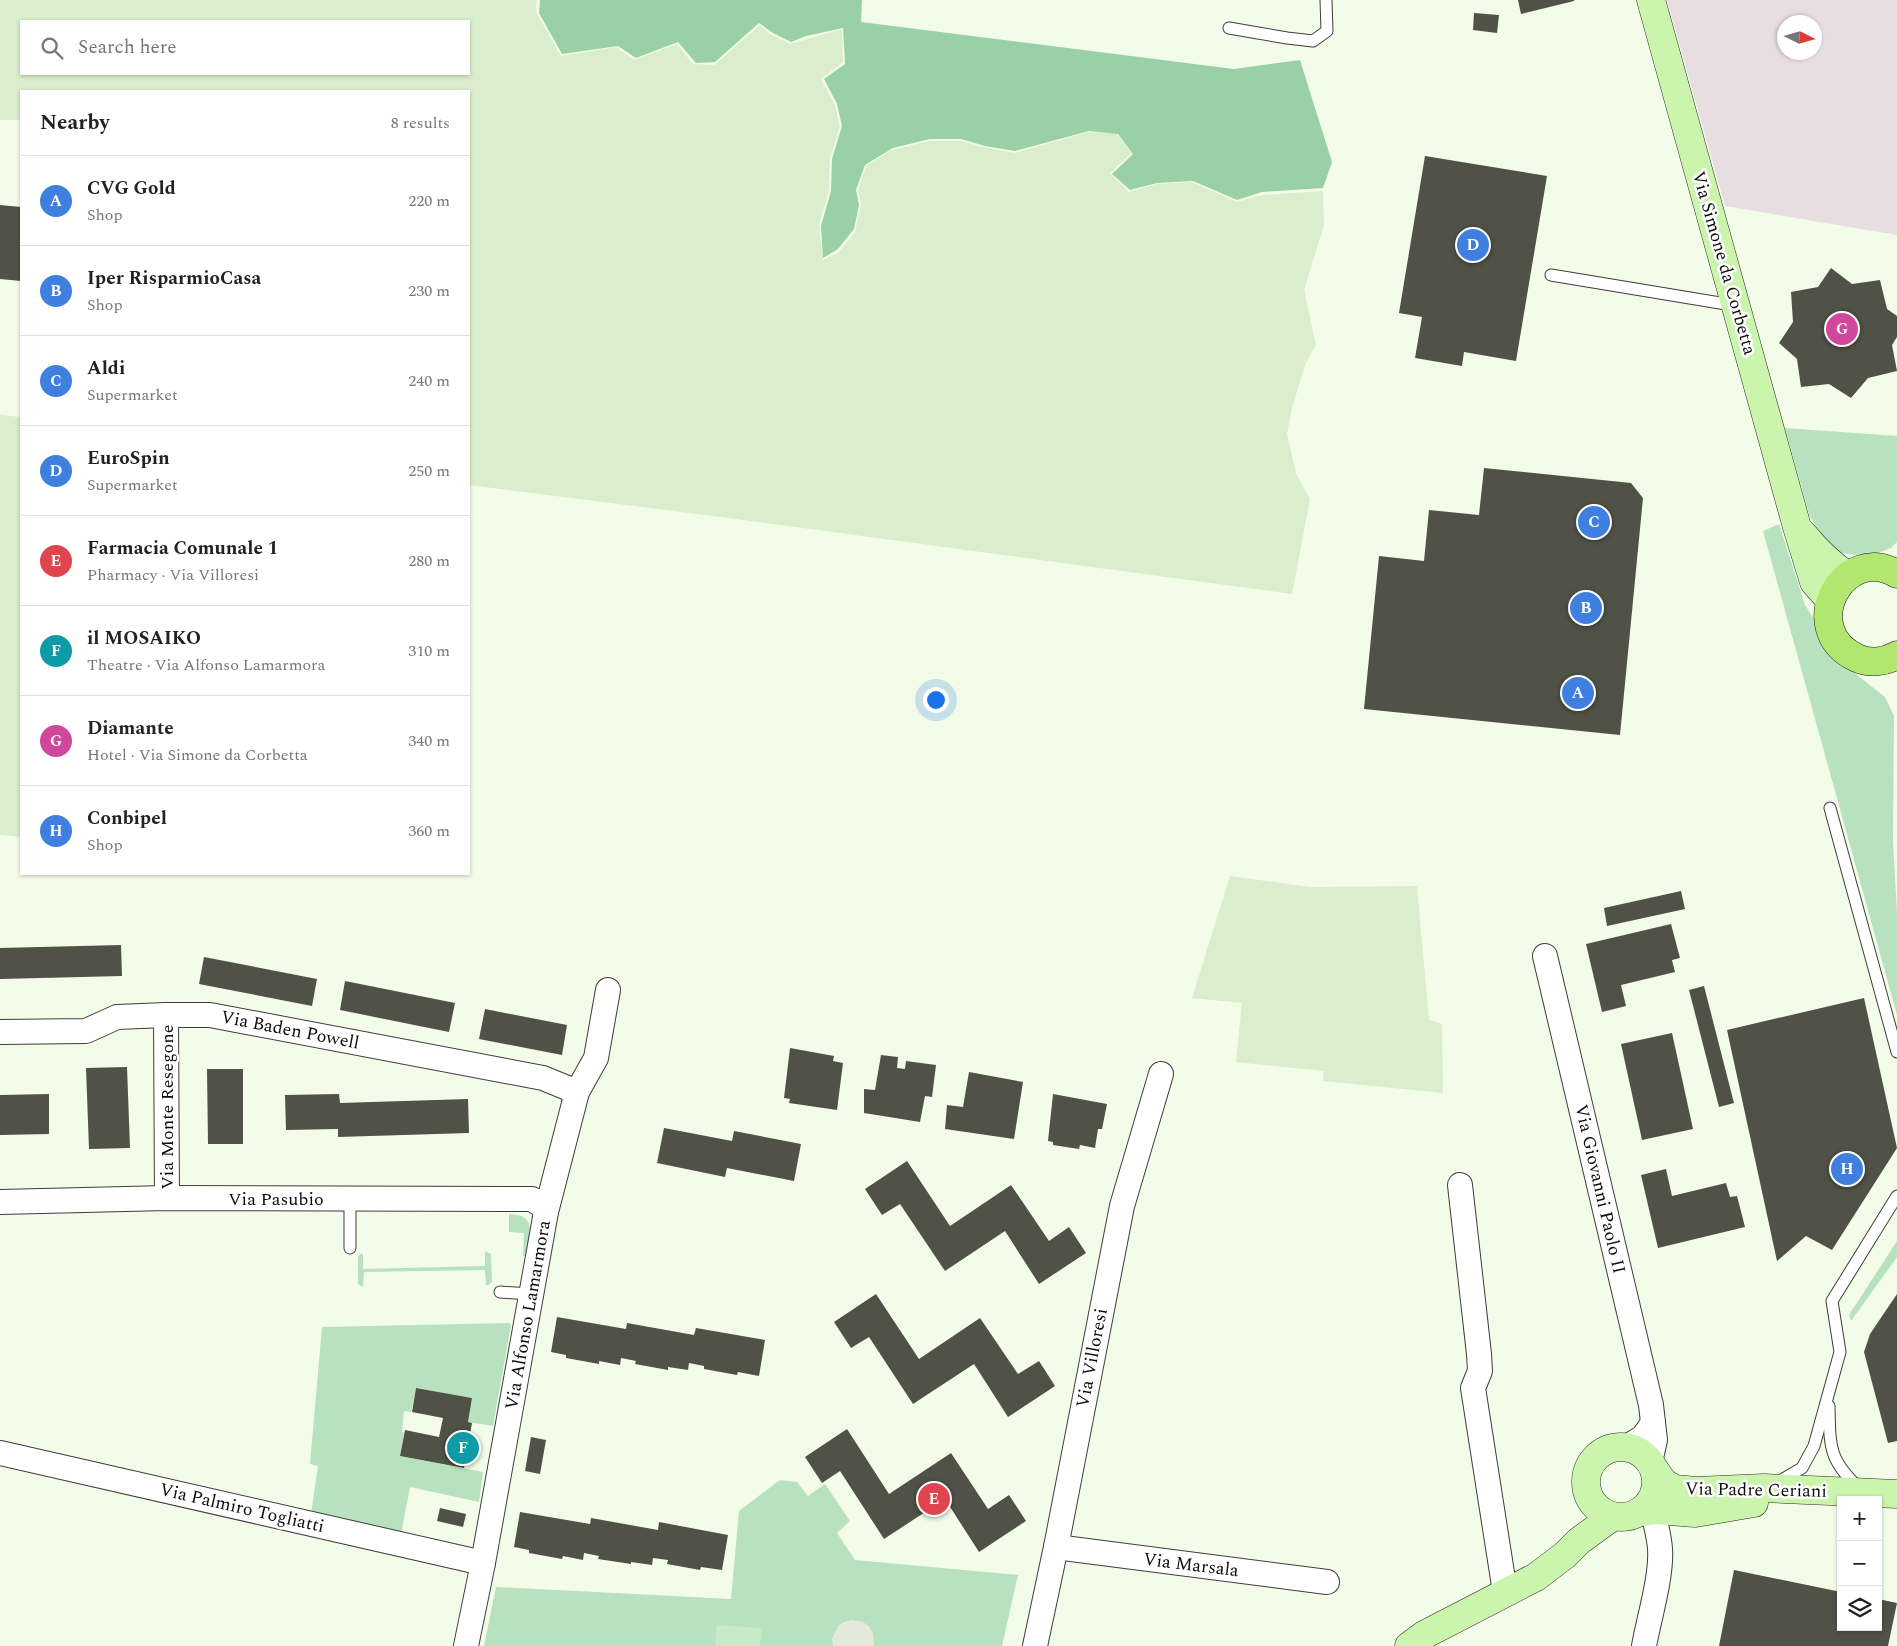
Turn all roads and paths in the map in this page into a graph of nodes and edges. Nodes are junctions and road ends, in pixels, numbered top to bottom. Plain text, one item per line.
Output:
1 (1326, 0) edge
2 (1651, 0) edge
3 (1229, 28) dead end
4 (1551, 275) dead end
5 (1734, 301) junction
6 (1797, 527) junction
7 (1896, 572) edge
8 (1848, 576) junction
9 (1830, 600) junction
10 (1895, 662) edge
11 (1830, 808) dead end
12 (1545, 956) dead end
13 (608, 990) dead end
14 (166, 1015) junction
15 (0, 1032) edge
16 (1897, 1052) edge
17 (1162, 1074) dead end
18 (576, 1092) junction
19 (1460, 1185) dead end
20 (1897, 1196) edge
21 (167, 1198) junction
22 (350, 1200) junction
23 (0, 1202) edge
24 (546, 1212) junction
25 (350, 1248) dead end
26 (500, 1292) dead end
27 (531, 1294) junction
28 (1829, 1394) junction
29 (0, 1453) edge
30 (1644, 1459) junction
31 (1586, 1488) junction
32 (1764, 1488) junction
33 (1897, 1494) edge
34 (1844, 1496) edge
35 (1870, 1496) edge
36 (1882, 1497) edge
37 (1882, 1502) edge
38 (1837, 1503) edge
39 (1897, 1509) edge
40 (1638, 1511) junction
41 (1690, 1512) junction
42 (1056, 1547) junction
43 (1660, 1552) junction
44 (484, 1563) junction
45 (1327, 1582) dead end
46 (1512, 1589) junction
47 (466, 1646) edge
48 (1035, 1646) edge
49 (1409, 1646) edge
50 (1644, 1646) edge

1 - 3 lane
2 - 5 street, Via Simone da Corbetta
4 - 5 lane
5 - 6 street, Via Simone da Corbetta
6 - 8 street, Via Simone da Corbetta
6 - 9 street, Via Simone da Corbetta
7 - 8 main road
8 - 9 main road
9 - 10 main road
11 - 16 lane
12 - 30 street, Via Giovanni Paolo II
13 - 18 street, Via Alfonso Lamarmora
14 - 15 street, Via Baden Powell
14 - 18 street, Via Baden Powell
14 - 21 street, Via Monte Resegone
17 - 42 street, Via Villoresi
18 - 24 street, Via Alfonso Lamarmora
19 - 46 street
20 - 28 lane
21 - 22 street, Via Pasubio
21 - 23 street, Via Pasubio
22 - 24 street, Via Pasubio
22 - 25 lane
24 - 27 street, Via Alfonso Lamarmora
26 - 27 lane
27 - 44 street, Via Alfonso Lamarmora
28 - 32 lane
28 - 35 lane
29 - 44 street, Via Palmiro Togliatti
30 - 31 street
30 - 32 street, Via Padre Ceriani
30 - 40 street
31 - 40 street
31 - 46 street
32 - 34 street, Via Padre Ceriani
33 - 36 street, Via Padre Ceriani
37 - 39 street, Via Padre Ceriani
38 - 41 street, Via Padre Ceriani
40 - 41 street, Via Padre Ceriani
40 - 43 street
40 - 46 street
41 - 43 street
42 - 45 street, Via Marsala
42 - 48 street, Via Villoresi
43 - 50 street
44 - 47 street, Via Alfonso Lamarmora
46 - 49 street

